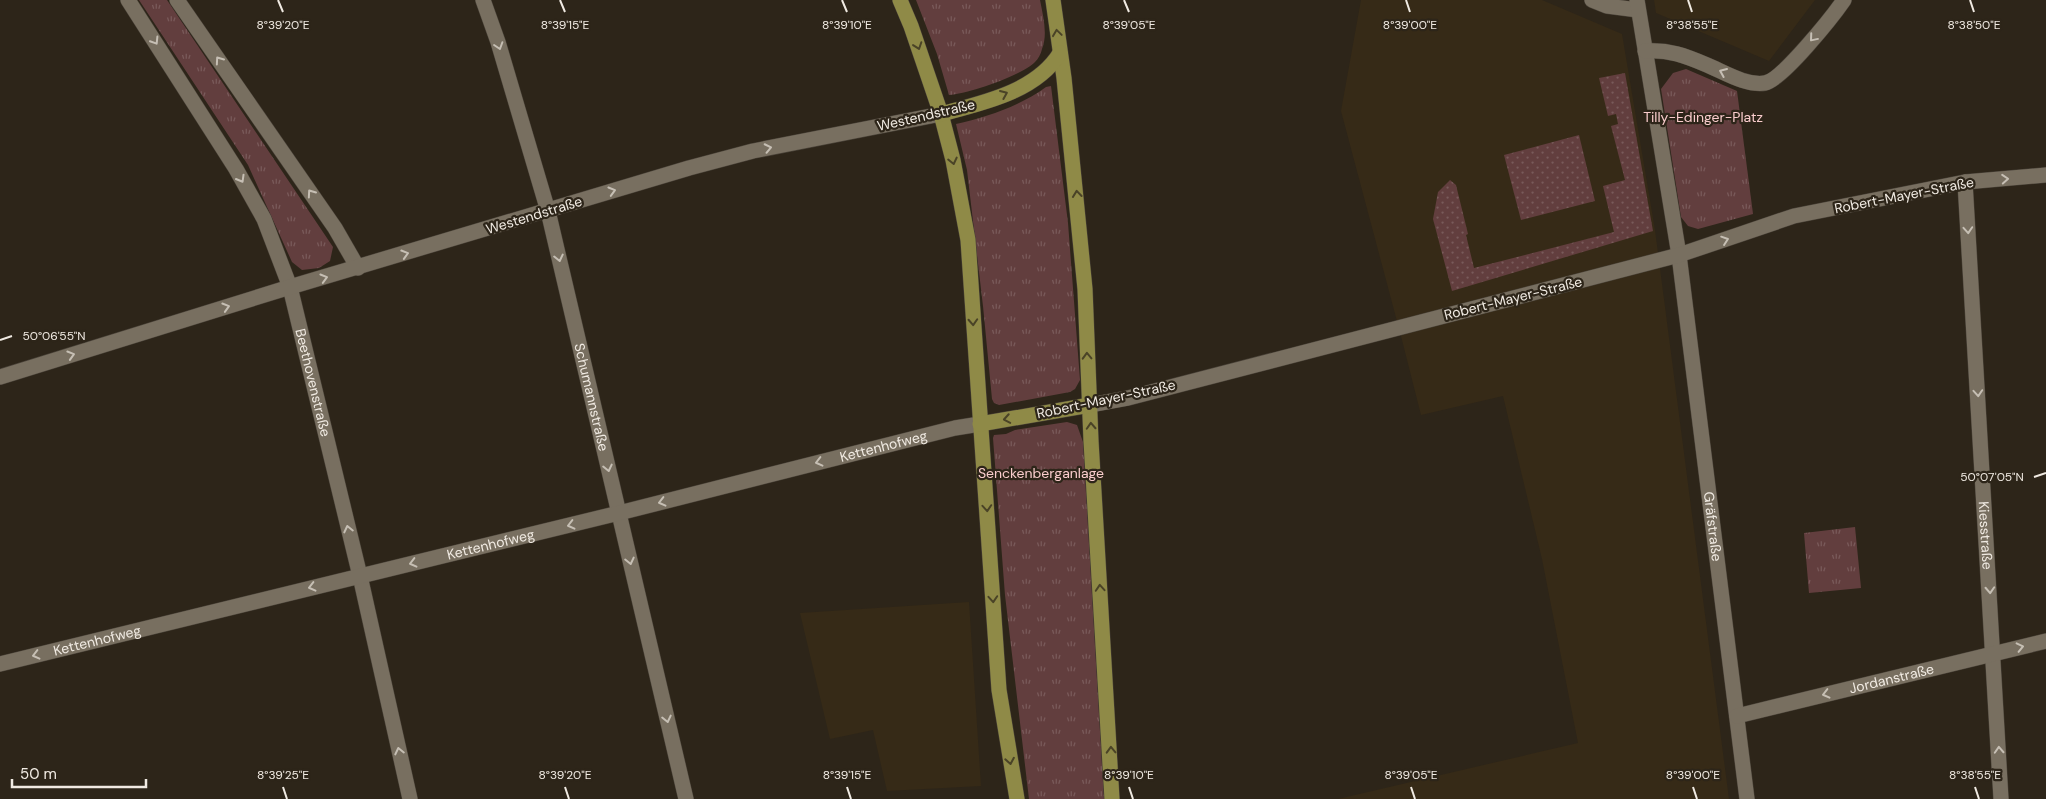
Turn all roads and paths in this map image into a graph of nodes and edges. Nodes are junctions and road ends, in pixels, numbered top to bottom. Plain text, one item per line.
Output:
1 (128, 0) edge
2 (177, 0) edge
3 (483, 0) edge
4 (900, 0) edge
5 (1052, 0) edge
6 (1592, 0) edge
7 (1844, 0) edge
8 (1638, 5) edge
9 (1645, 51) junction
10 (1060, 53) junction
11 (941, 114) junction
12 (2046, 176) edge
13 (1965, 182) junction
14 (548, 211) junction
15 (1679, 255) junction
16 (358, 268) junction
17 (290, 287) junction
18 (0, 377) edge
19 (1090, 405) junction
20 (980, 424) junction
21 (619, 513) junction
22 (360, 576) junction
23 (2046, 641) edge
24 (1993, 653) junction
25 (0, 664) edge
26 (1737, 716) junction
27 (410, 799) edge
28 (686, 799) edge
29 (1017, 799) edge
30 (1112, 799) edge
31 (1747, 799) edge
32 (2001, 799) edge

1 -> 17 street, Beethovenstraße
16 -> 2 street
3 -> 14 street, Schumannstraße
4 -> 11 main road
10 -> 5 main road
6 - 8 street
7 -> 9 street
8 - 9 street, Gräfstraße
9 - 15 street, Gräfstraße
11 -> 10 main road, Westendstraße
19 -> 10 main road
14 -> 11 street, Westendstraße
11 -> 20 main road
13 -> 12 street, Robert-Mayer-Straße
15 -> 13 street, Robert-Mayer-Straße
13 -> 24 street, Kiesstraße
16 -> 14 street, Westendstraße
14 -> 21 street, Schumannstraße
15 - 19 street, Robert-Mayer-Straße
15 - 26 street, Gräfstraße
17 -> 16 street, Westendstraße
18 -> 17 street, Westendstraße
22 -> 17 street, Beethovenstraße
19 -> 20 main road, Robert-Mayer-Straße
30 -> 19 main road
20 -> 21 street, Kettenhofweg
20 -> 29 main road
21 -> 22 street, Kettenhofweg
21 -> 28 street, Schumannstraße
22 -> 25 street, Kettenhofweg
27 -> 22 street, Beethovenstraße
24 -> 23 street, Jordanstraße
24 -> 26 street, Jordanstraße
32 -> 24 street, Kiesstraße
26 - 31 street, Gräfstraße

